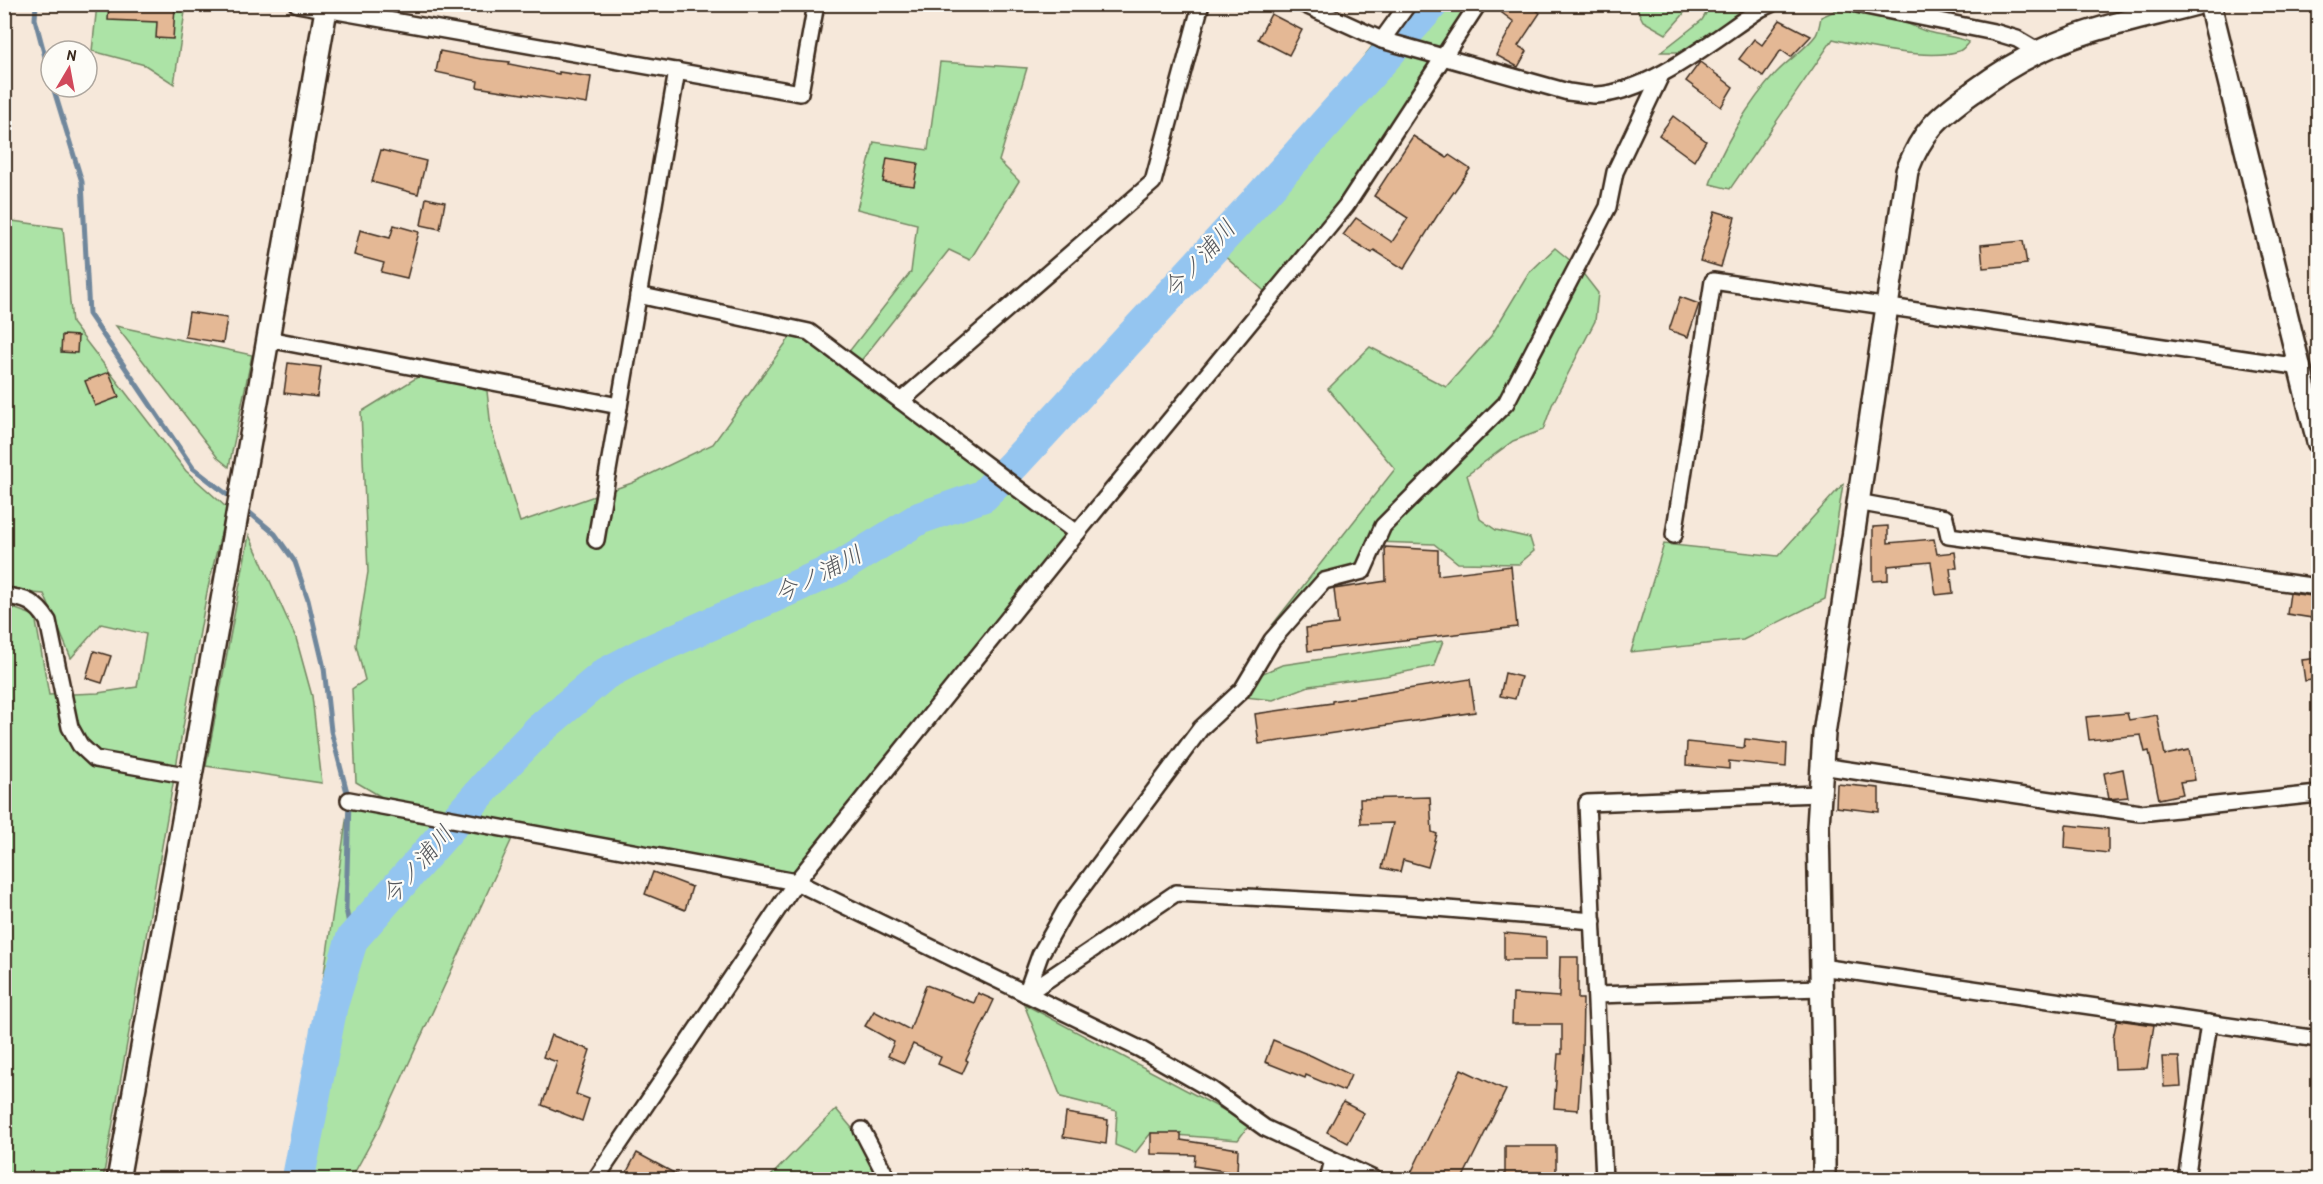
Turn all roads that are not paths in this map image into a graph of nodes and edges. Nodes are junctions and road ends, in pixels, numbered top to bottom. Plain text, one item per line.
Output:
1 (297, 4) edge
2 (816, 4) edge
3 (1202, 4) edge
4 (1303, 4) edge
5 (1408, 4) edge
6 (1478, 4) edge
7 (1771, 4) edge
8 (1856, 4) edge
9 (2196, 4) edge
10 (2210, 4) edge
11 (327, 8) edge
12 (1382, 40) junction
13 (2039, 52) junction
14 (1444, 57) junction
15 (677, 71) junction
16 (1661, 75) junction
17 (638, 295) junction
18 (1886, 307) junction
19 (268, 339) junction
20 (2300, 367) junction
21 (902, 401) junction
22 (619, 406) junction
23 (2319, 442) edge
24 (1857, 502) junction
25 (1077, 533) junction
26 (1674, 535) dead end
27 (596, 540) dead end
28 (2319, 587) edge
29 (4, 596) edge
30 (1821, 766) junction
31 (191, 776) junction
32 (1820, 794) junction
33 (2319, 794) edge
34 (349, 800) dead end
35 (796, 882) junction
36 (1593, 921) junction
37 (1821, 967) junction
38 (1822, 988) junction
39 (1026, 994) junction
40 (1596, 995) junction
41 (2209, 1023) junction
42 (2319, 1039) edge
43 (862, 1130) dead end
44 (1333, 1160) junction
45 (118, 1179) edge
46 (595, 1179) edge
47 (888, 1179) edge
48 (1328, 1179) edge
49 (1376, 1179) edge
50 (1604, 1179) edge
51 (1824, 1179) edge
52 (2186, 1179) edge

1 - 11 street
2 - 15 street
3 - 21 street
4 - 12 street
5 - 12 street
6 - 14 street
7 - 16 street
8 - 13 street
9 - 13 street
10 - 20 street
11 - 15 street
11 - 19 street
12 - 14 street
13 - 18 street
14 - 16 street
14 - 25 street
15 - 17 street
16 - 39 street
17 - 21 street
17 - 22 street
18 - 20 street
18 - 24 street
18 - 26 street
19 - 22 street
19 - 31 street
20 - 23 street
21 - 25 street
22 - 27 street
24 - 28 street
24 - 30 street
25 - 35 street
29 - 31 street
30 - 32 street
30 - 33 street
31 - 45 street
32 - 36 street
32 - 37 street
34 - 35 street
35 - 39 street
35 - 46 street
36 - 39 street
36 - 40 street
37 - 38 street
37 - 41 street
38 - 40 street
38 - 51 street
39 - 44 street
40 - 50 street
41 - 42 street
41 - 52 street
43 - 47 street
44 - 48 street
44 - 49 street

